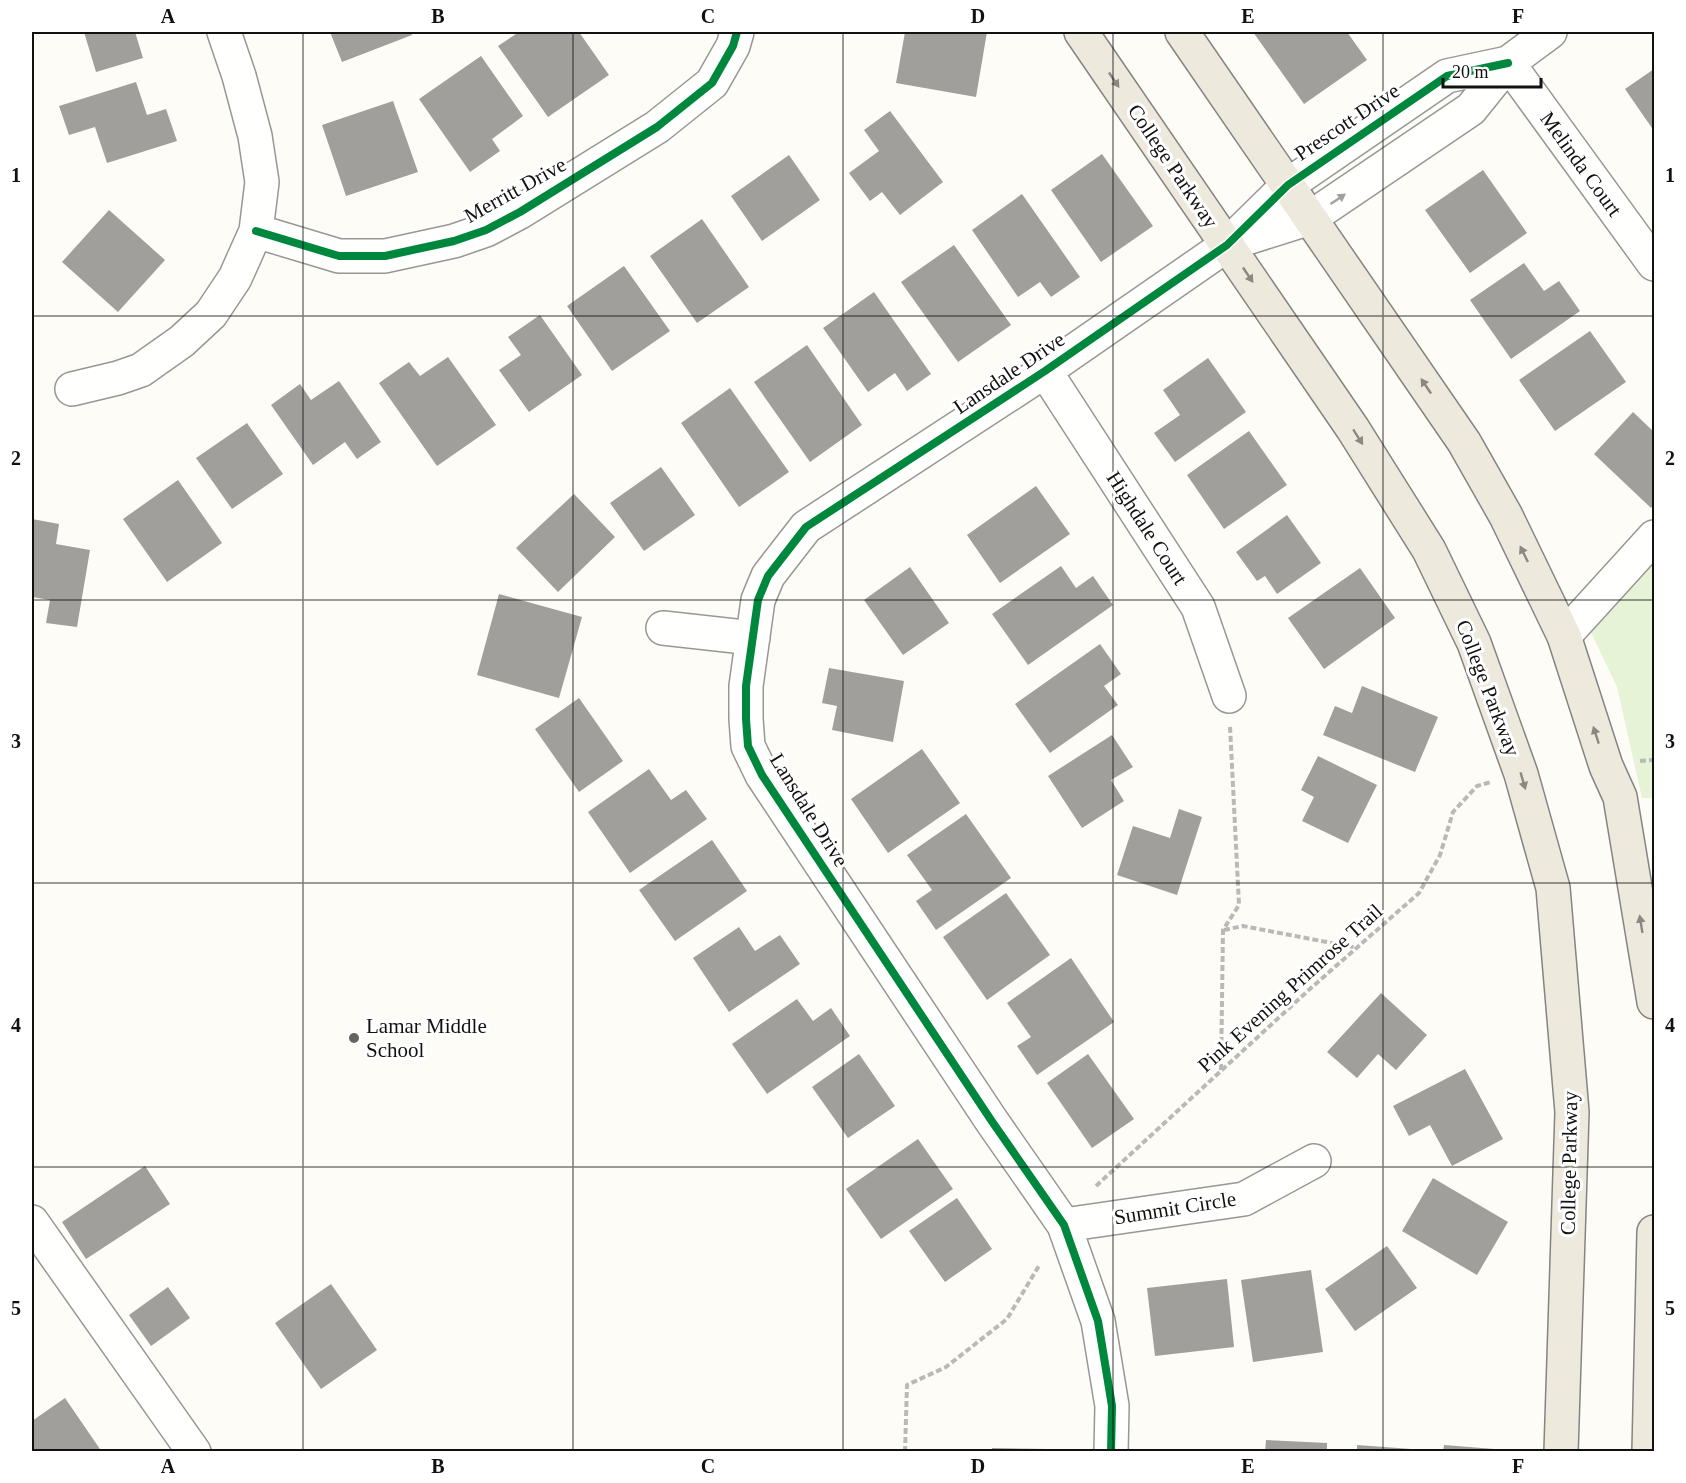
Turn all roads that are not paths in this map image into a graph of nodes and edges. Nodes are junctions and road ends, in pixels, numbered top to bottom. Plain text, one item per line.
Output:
1 (224, 32) edge
2 (736, 32) edge
3 (1081, 32) edge
4 (1182, 32) edge
5 (1550, 32) edge
6 (1508, 63) junction
7 (1288, 185) junction
8 (1310, 218) junction
9 (256, 231) junction
10 (1227, 245) junction
11 (1654, 264) edge
12 (1045, 371) junction
13 (72, 389) dead end
14 (1654, 537) edge
15 (663, 628) dead end
16 (1564, 636) junction
17 (753, 638) junction
18 (1229, 696) road end
19 (1654, 1002) edge
20 (1314, 1161) dead end
21 (32, 1221) edge
22 (1064, 1225) junction
23 (1654, 1232) edge
24 (194, 1452) edge
25 (1111, 1452) edge
26 (1561, 1452) edge
27 (1649, 1452) edge

1 - 9 street
2 - 9 street, Merritt Drive
3 -> 10 main road, College Parkway
4 - 7 main road
5 - 6 street, Prescott Drive
6 - 7 street, Prescott Drive
8 -> 6 street, Prescott Drive
6 - 11 street, Melinda Court
7 - 8 main road
7 - 10 street, Prescott Drive
8 - 10 street, Prescott Drive
16 -> 8 main road
9 - 13 street
10 - 12 street, Lansdale Drive
10 -> 26 main road, College Parkway
12 - 17 street, Lansdale Drive
12 - 18 street, Highdale Court
14 - 16 street
15 - 17 street
19 -> 16 main road
17 - 22 street, Lansdale Drive
20 - 22 street, Summit Circle
21 - 24 street
22 - 25 street, Lansdale Drive
23 - 27 main road

